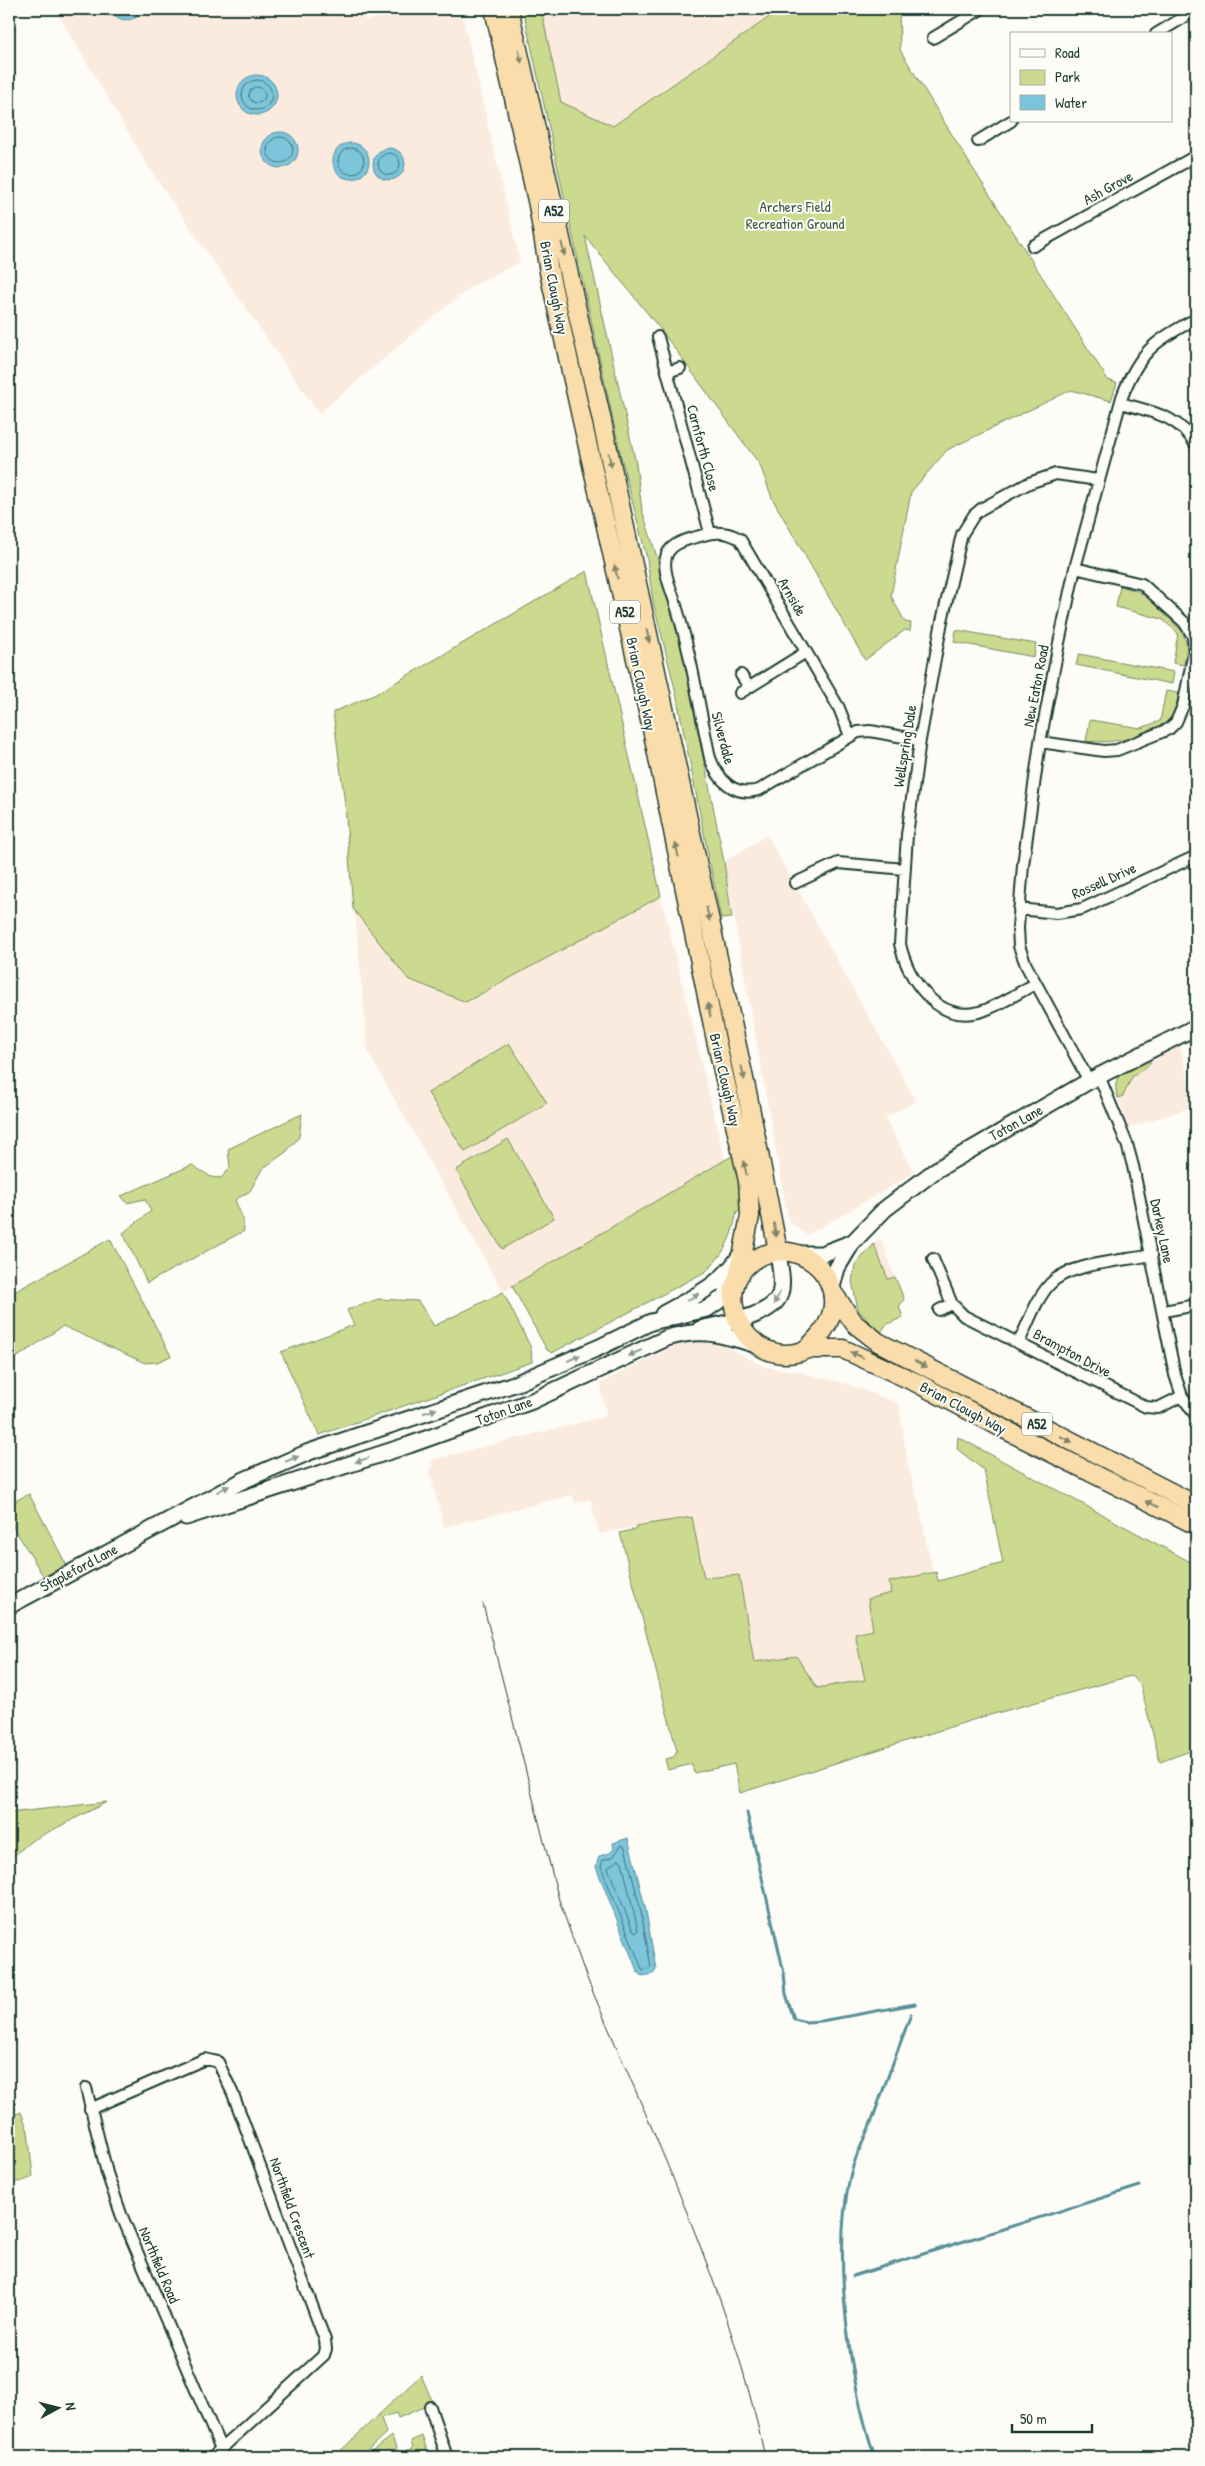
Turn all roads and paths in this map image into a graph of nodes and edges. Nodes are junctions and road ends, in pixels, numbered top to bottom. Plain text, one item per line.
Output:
1 (494, 9) edge
2 (509, 9) edge
3 (981, 9) edge
4 (1196, 10) edge
5 (1159, 32) edge
6 (933, 38) dead end
7 (1010, 122) edge
8 (978, 141) dead end
9 (1196, 156) edge
10 (1033, 246) dead end
11 (1196, 319) edge
12 (658, 337) dead end
13 (680, 368) dead end
14 (668, 372) junction
15 (1120, 403) junction
16 (1196, 445) edge
17 (1098, 480) junction
18 (710, 533) junction
19 (672, 548) joint
20 (1075, 568) junction
21 (806, 652) junction
22 (741, 675) dead end
23 (850, 736) junction
24 (920, 740) junction
25 (1040, 742) junction
26 (1196, 856) edge
27 (905, 868) junction
28 (795, 883) dead end
29 (1019, 909) junction
30 (1035, 984) junction
31 (1196, 1027) edge
32 (1094, 1079) junction
33 (852, 1243) junction
34 (744, 1248) junction
35 (778, 1251) junction
36 (800, 1254) junction
37 (1152, 1255) junction
38 (933, 1259) dead end
39 (737, 1276) junction
40 (833, 1290) junction
41 (952, 1304) junction
42 (1196, 1305) edge
43 (939, 1310) dead end
44 (1164, 1311) junction
45 (737, 1320) junction
46 (651, 1322) junction
47 (690, 1332) junction
48 (1018, 1342) junction
49 (757, 1346) junction
50 (806, 1350) junction
51 (1182, 1396) junction
52 (1196, 1416) edge
53 (247, 1478) joint
54 (248, 1498) joint
55 (1196, 1505) edge
56 (1196, 1525) edge
57 (150, 1531) junction
58 (9, 1606) edge
59 (86, 2088) dead end
60 (90, 2109) junction
61 (430, 2406) dead end
62 (221, 2449) junction
63 (212, 2457) edge
64 (447, 2457) edge

34 -> 1 highway, Brian Clough Way / A52
2 -> 35 highway, Brian Clough Way / A52
3 - 6 street
4 - 5 street
7 - 8 street
9 - 10 street, Ash Grove
11 - 15 street, New Eaton Road
12 - 14 street, Carnforth Close
13 - 14 street
14 - 18 street, Carnforth Close
15 - 16 street
15 - 17 street, New Eaton Road
17 - 20 street, New Eaton Road
17 - 24 street, Wellspring Dale
18 - 19 street, Arnside
18 - 21 street, Arnside
19 - 23 street, Silverdale
20 - 25 street, New Eaton Road
20 - 25 street
21 - 22 street
21 - 23 street, Arnside
23 - 24 street, Silverdale
24 - 27 street, Wellspring Dale
25 - 29 street, New Eaton Road
26 - 29 street, Rossell Drive
27 - 28 street
27 - 30 street, Wellspring Dale
29 - 30 street, New Eaton Road
30 - 32 street, New Eaton Road
31 - 32 main road, Toton Lane
32 - 33 main road, Toton Lane
32 - 37 street, Darkey Lane
33 - 36 main road, Toton Lane
33 - 40 main road, Toton Lane
34 - 39 highway, Brian Clough Way / A52
46 -> 34 main road
35 - 36 highway
35 - 39 highway
35 -> 45 main road
36 - 40 highway, Brian Clough Way
37 - 44 street, Darkey Lane
37 - 48 street
38 - 41 street, Brampton Drive
39 - 45 highway, Brian Clough Way
39 - 46 main road, Toton Lane
40 - 50 highway
40 -> 55 highway, Brian Clough Way / A52
41 - 43 street
41 - 48 street, Brampton Drive
42 - 44 street
44 - 51 street, Darkey Lane
45 - 47 main road
45 - 49 highway
53 -> 46 main road, Toton Lane
47 - 49 main road, Toton Lane
47 -> 54 main road, Toton Lane
48 - 51 street, Brampton Drive
49 - 50 highway, Brian Clough Way
56 -> 50 highway, Brian Clough Way / A52
51 - 52 street, Darkey Lane
57 -> 53 main road, Stapleford Lane
54 - 57 main road, Stapleford Lane
57 - 58 main road, Stapleford Lane
59 - 60 street, Northfield Road
60 - 62 street, Northfield Road
60 - 62 street, Northfield Crescent
61 - 64 street
62 - 63 street, Northfield Crescent

